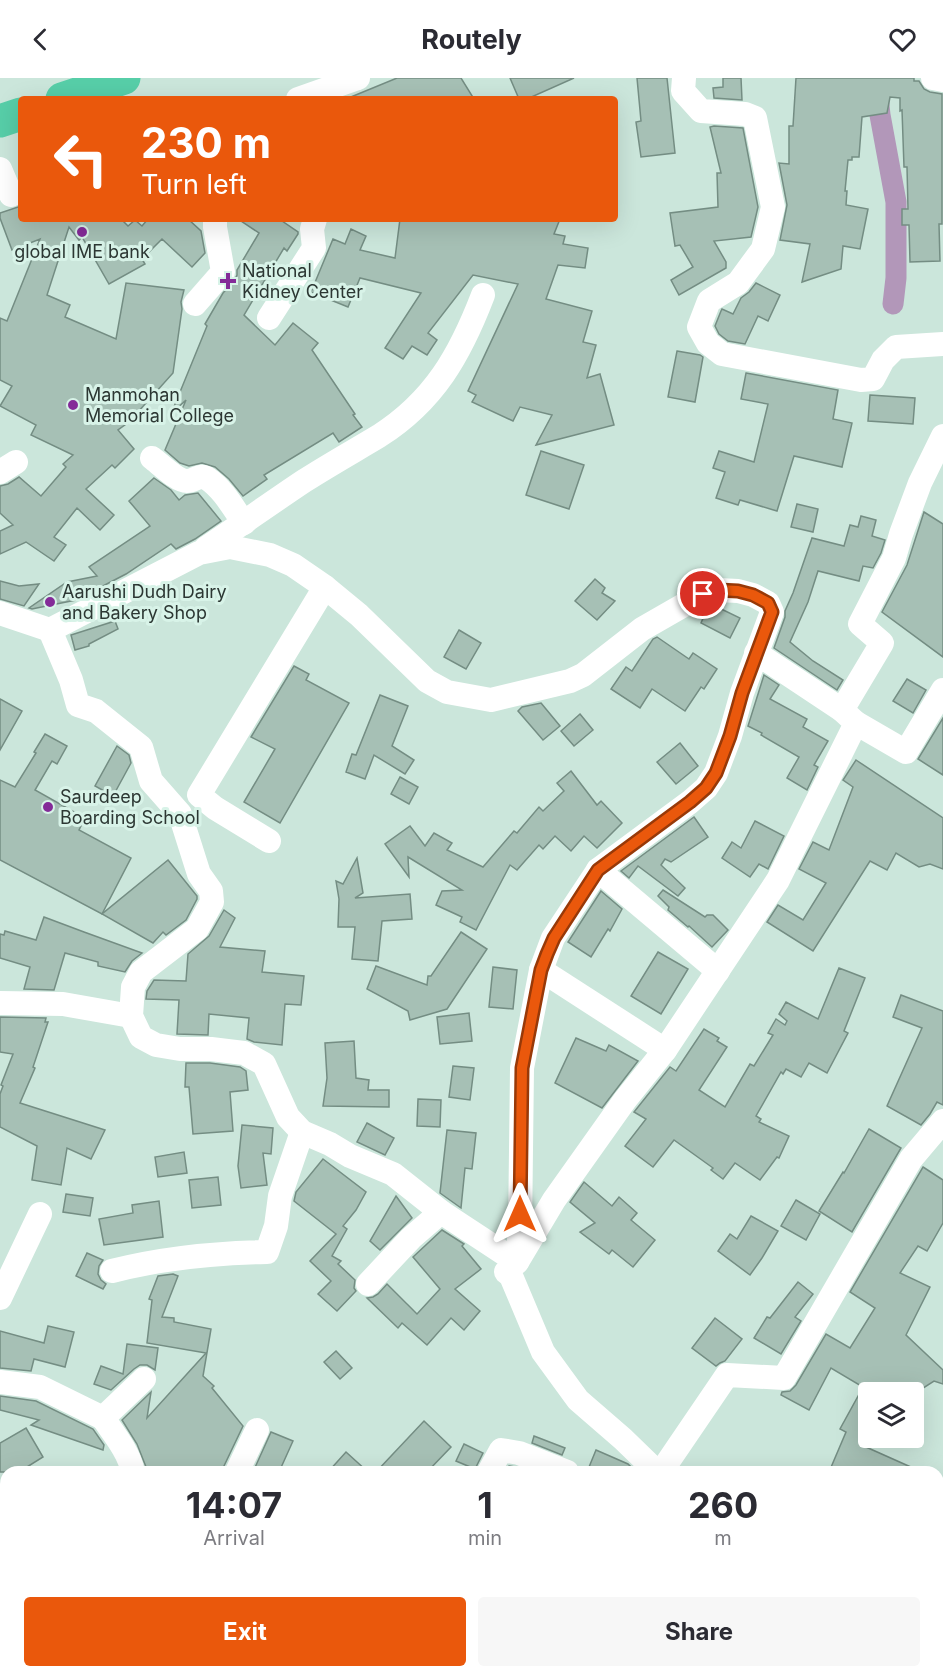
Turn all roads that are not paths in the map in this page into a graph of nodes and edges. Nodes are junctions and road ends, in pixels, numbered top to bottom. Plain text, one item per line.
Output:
1 (124, 78) edge
2 (684, 78) edge
3 (933, 78) edge
4 (943, 80) edge
5 (352, 86) edge
6 (71, 96) edge
7 (310, 96) edge
8 (18, 115) edge
9 (0, 121) edge
10 (0, 169) edge
11 (11, 195) edge
12 (215, 222) edge
13 (314, 222) edge
14 (483, 295) dead end
15 (195, 304) dead end
16 (269, 318) dead end
17 (943, 344) edge
18 (943, 436) edge
19 (152, 458) dead end
20 (244, 523) junction
21 (199, 553) junction
22 (325, 587) junction
23 (0, 613) edge
24 (50, 630) junction
25 (756, 653) junction
26 (943, 690) edge
27 (849, 716) junction
28 (269, 841) dead end
29 (598, 870) junction
30 (541, 970) junction
31 (718, 972) junction
32 (0, 1003) edge
33 (131, 1016) junction
34 (665, 1050) junction
35 (943, 1121) edge
36 (302, 1132) junction
37 (441, 1212) junction
38 (40, 1214) dead end
39 (517, 1262) junction
40 (112, 1271) dead end
41 (368, 1284) dead end
42 (0, 1298) edge
43 (144, 1379) dead end
44 (0, 1382) edge
45 (103, 1418) junction
46 (257, 1430) dead end
47 (132, 1466) edge
48 (240, 1466) edge
49 (492, 1466) edge
50 (552, 1466) edge
51 (652, 1466) edge
52 (663, 1466) edge

1 - 6 highway
2 - 17 street
3 - 4 street
5 - 7 street
8 - 9 highway
10 - 11 street
12 - 15 street
13 - 16 street
14 - 20 street
18 - 27 street
19 - 20 street
20 - 21 street
21 - 22 street
21 - 24 street
22 - 25 street
22 - 28 street
23 - 24 street
24 - 33 street
25 - 27 street
25 - 29 street
26 - 27 street
27 - 31 street
29 - 30 street
29 - 31 street
30 - 34 street
30 - 39 street
31 - 34 street
32 - 33 street
33 - 36 street
34 - 39 street
35 - 52 street
36 - 37 street
36 - 40 street
37 - 39 street
37 - 41 street
38 - 42 street
39 - 51 street
43 - 45 street
44 - 45 street
45 - 47 street
46 - 48 street
49 - 50 street

